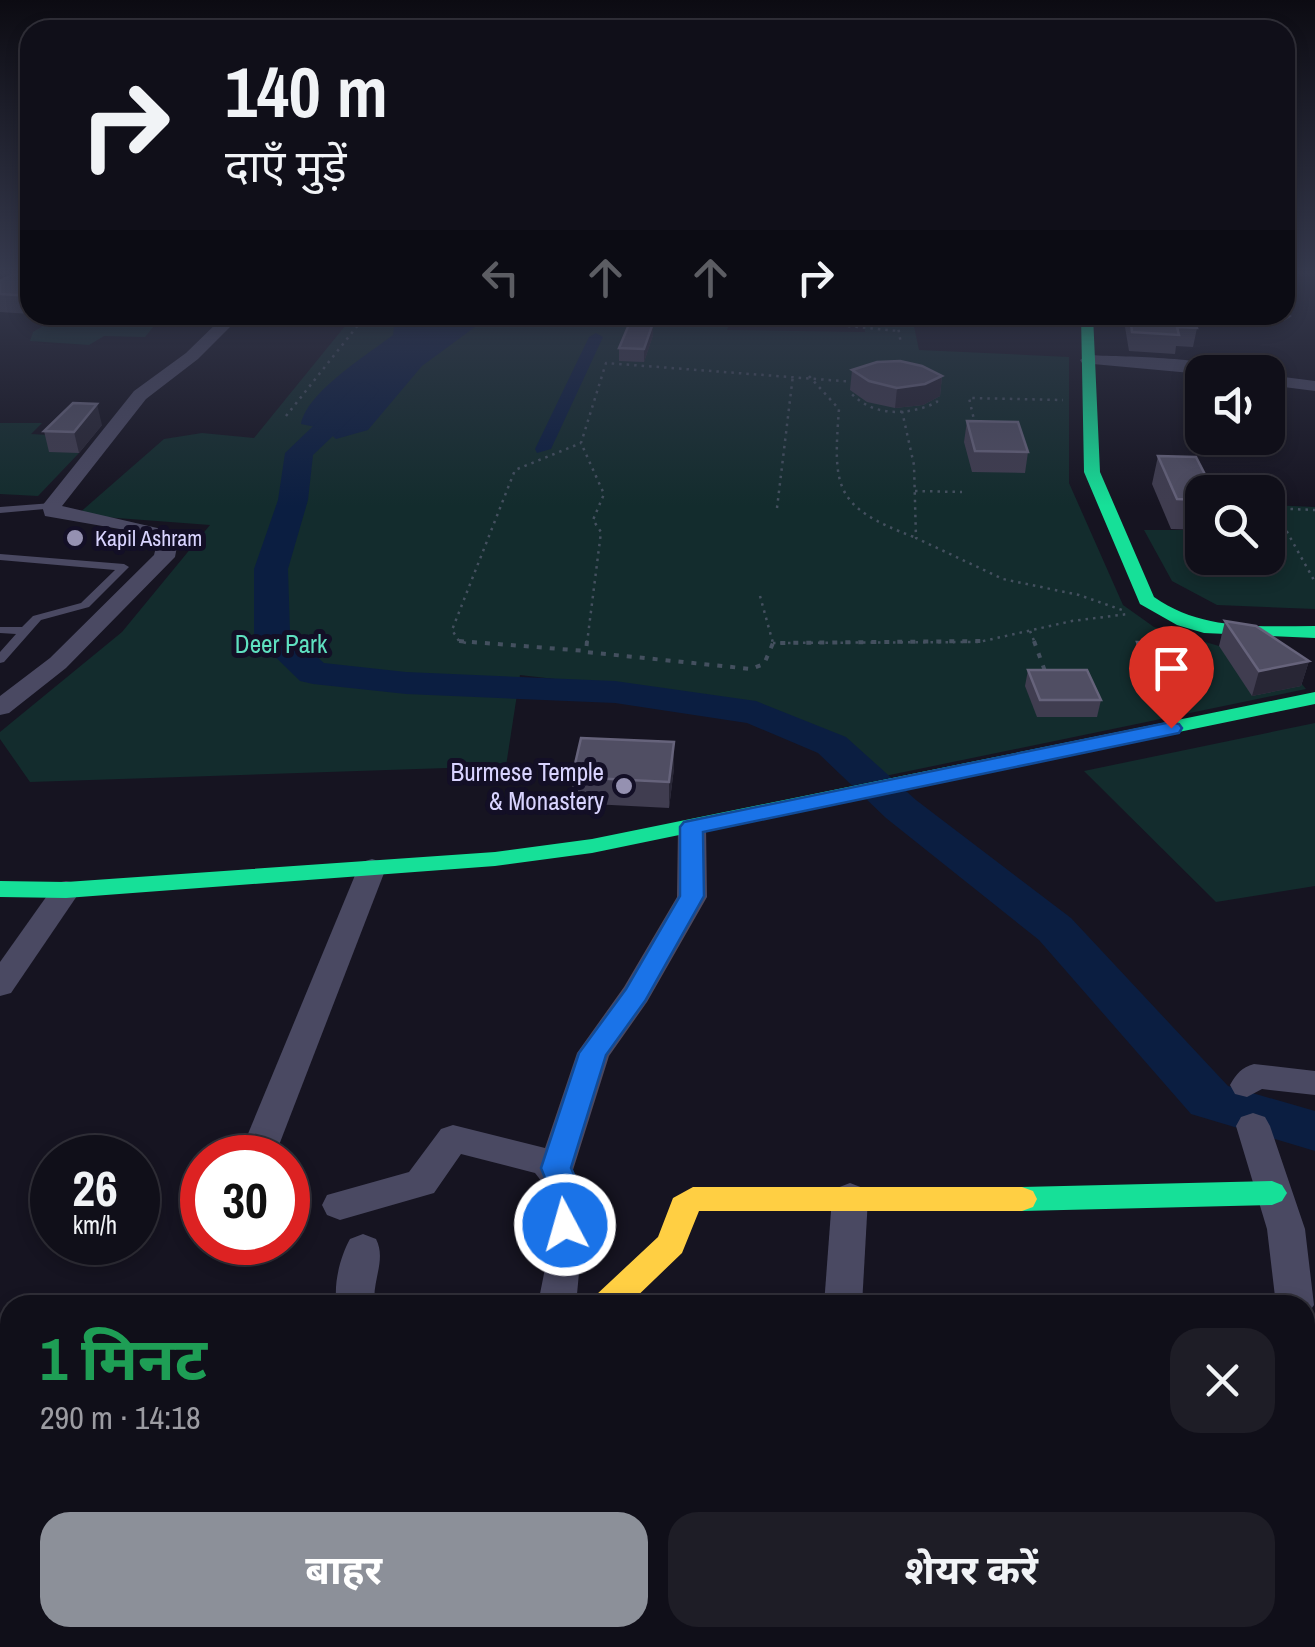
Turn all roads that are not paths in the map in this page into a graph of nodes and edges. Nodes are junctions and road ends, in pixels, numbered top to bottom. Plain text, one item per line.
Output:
1 (196, 352) edge
2 (1088, 352) edge
3 (1088, 360) junction
4 (1185, 366) edge
5 (1285, 382) edge
6 (1315, 386) edge
7 (52, 506) junction
8 (0, 510) edge
9 (0, 556) edge
10 (0, 630) edge
11 (24, 632) junction
12 (1315, 632) edge
13 (0, 659) edge
14 (1315, 698) edge
15 (0, 708) edge
16 (692, 827) junction
17 (372, 868) junction
18 (0, 889) edge
19 (66, 890) junction
20 (0, 985) edge
21 (1315, 1083) edge
22 (1247, 1086) dead end
23 (1254, 1126) dead end
24 (265, 1135) edge
25 (556, 1168) junction
26 (1272, 1193) junction
27 (850, 1198) junction
28 (340, 1205) dead end
29 (363, 1250) dead end
30 (354, 1295) edge
31 (558, 1295) edge
32 (618, 1295) edge
33 (844, 1295) edge
34 (1293, 1295) edge

1 - 7 street
2 - 3 street
3 - 4 street
3 - 12 street
5 - 6 street
7 - 8 lane
7 - 15 street
9 - 11 lane
10 - 11 lane
11 - 13 lane
14 - 16 street
16 - 17 street
16 - 25 street
17 - 19 street
17 - 24 street
18 - 19 street
19 - 20 street
21 - 22 street
23 - 26 street
25 - 28 street
25 - 31 street
26 - 27 street
26 - 34 street
27 - 32 street
27 - 33 street
29 - 30 street

